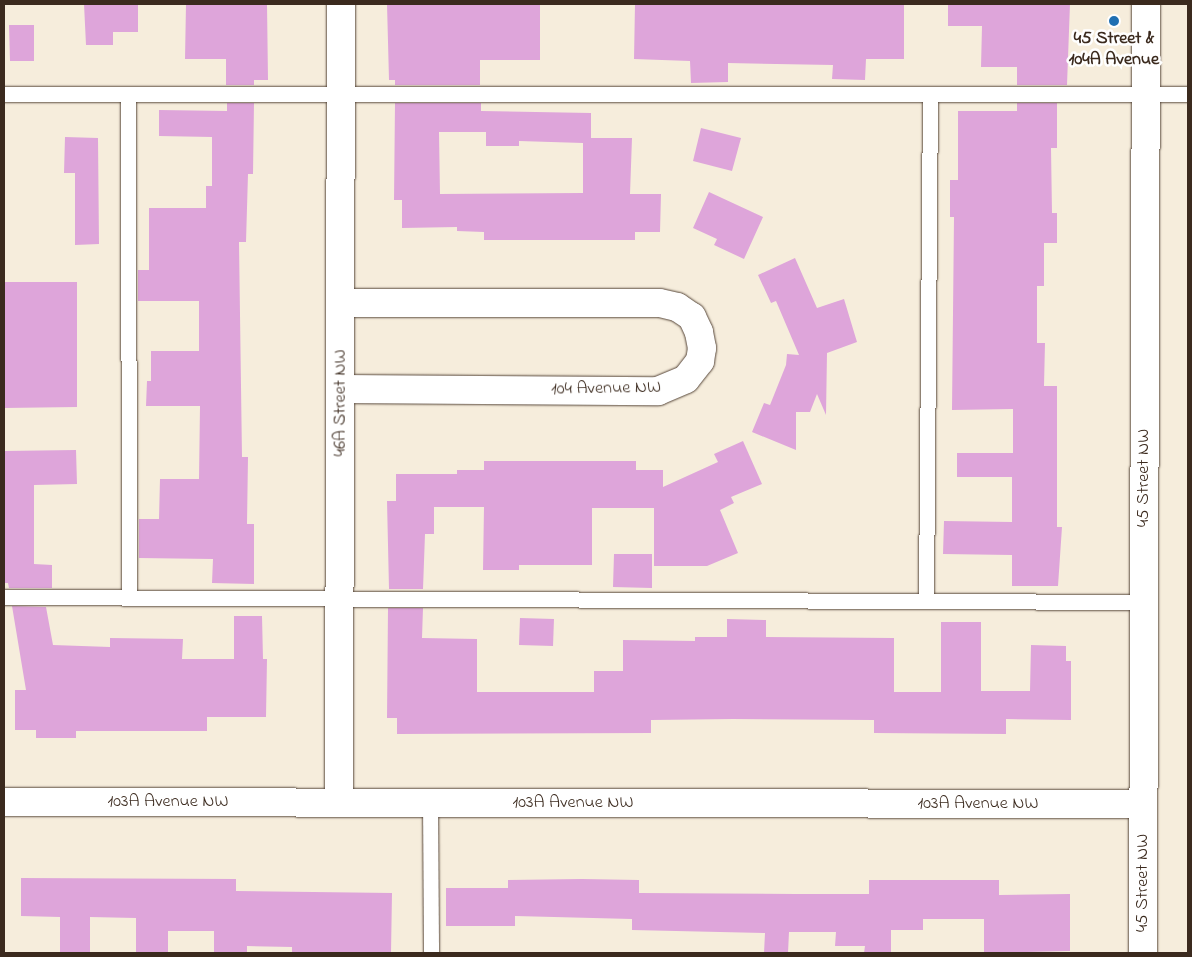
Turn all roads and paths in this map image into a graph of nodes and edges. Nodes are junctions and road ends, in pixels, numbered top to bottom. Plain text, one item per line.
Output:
1 (341, 4) edge
2 (1146, 4) edge
3 (341, 93) junction
4 (4, 94) edge
5 (128, 94) junction
6 (1146, 94) junction
7 (1188, 94) edge
8 (930, 96) junction
9 (341, 303) junction
10 (341, 389) junction
11 (4, 597) edge
12 (129, 597) junction
13 (340, 600) junction
14 (926, 600) junction
15 (1144, 602) junction
16 (4, 802) edge
17 (339, 802) junction
18 (430, 802) junction
19 (1143, 804) junction
20 (430, 953) edge
21 (1143, 953) edge

1 - 3 street, 46A Street NW
2 - 6 street, 45 Street NW
3 - 5 lane
3 - 8 lane
3 - 9 street, 46A Street NW
4 - 5 lane
5 - 12 lane
6 - 7 lane
6 - 8 lane
6 - 15 street, 45 Street NW
8 - 14 lane
9 - 10 street, 46A Street NW
9 - 10 street, 104 Avenue NW
10 - 13 street, 46A Street NW
11 - 12 lane
12 - 13 lane
13 - 14 lane
13 - 17 street, 46A Street NW
14 - 15 lane
15 - 19 street, 45 Street NW
16 - 17 street, 103A Avenue NW
17 - 18 street, 103A Avenue NW
18 - 19 street, 103A Avenue NW
18 - 20 lane
19 - 21 street, 45 Street NW

